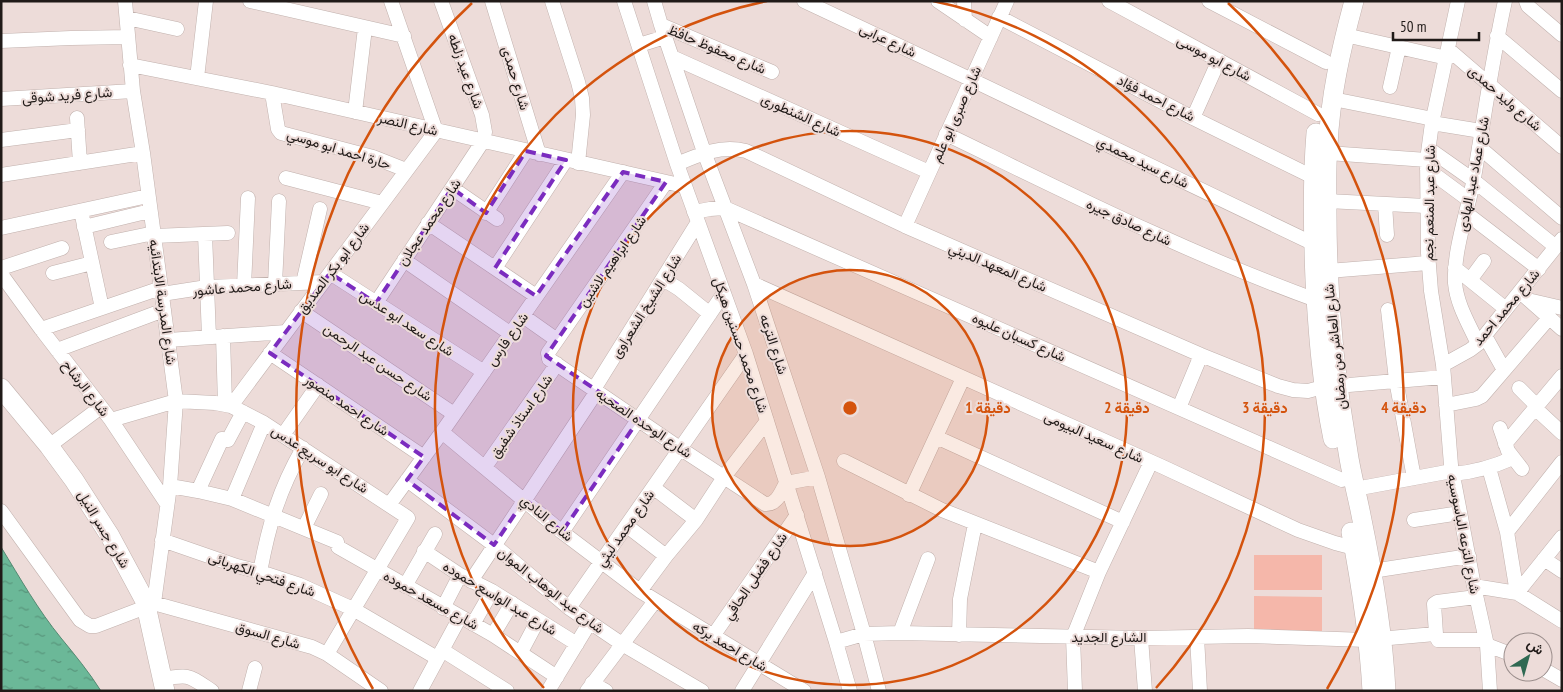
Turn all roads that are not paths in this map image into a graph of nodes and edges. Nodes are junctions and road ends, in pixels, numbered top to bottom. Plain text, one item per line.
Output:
1 (125, 1) edge
2 (206, 1) edge
3 (250, 1) edge
4 (391, 1) edge
5 (441, 1) edge
6 (492, 1) edge
7 (552, 1) edge
8 (624, 1) edge
9 (654, 1) edge
10 (804, 1) edge
11 (938, 1) edge
12 (964, 1) edge
13 (1007, 1) edge
14 (1109, 1) edge
15 (1209, 1) edge
16 (1341, 1) edge
17 (1354, 1) edge
18 (1505, 1) edge
19 (1526, 1) edge
20 (1455, 2) edge
21 (999, 17) junction
22 (127, 18) junction
23 (965, 20) junction
24 (364, 28) junction
25 (177, 29) dead end
26 (663, 31) junction
27 (1345, 35) junction
28 (1562, 35) edge
29 (404, 36) junction
30 (1497, 36) junction
31 (128, 37) junction
32 (990, 37) junction
33 (1, 41) edge
34 (639, 45) junction
35 (1399, 47) junction
36 (1448, 54) junction
37 (672, 57) junction
38 (1219, 60) junction
39 (1326, 62) junction
40 (130, 66) junction
41 (772, 72) dead end
42 (197, 78) junction
43 (972, 80) junction
44 (1489, 84) junction
45 (1390, 87) dead end
46 (1562, 90) edge
47 (133, 91) junction
48 (272, 93) junction
49 (1, 99) edge
50 (1333, 99) junction
51 (354, 112) junction
52 (1318, 114) junction
53 (1192, 118) junction
54 (1433, 121) junction
55 (436, 131) junction
56 (1481, 131) junction
57 (946, 134) junction
58 (1, 140) edge
59 (483, 142) junction
60 (1479, 147) junction
61 (1562, 147) edge
62 (532, 152) junction
63 (704, 152) junction
64 (143, 153) junction
65 (1328, 153) junction
66 (1428, 159) junction
67 (572, 161) junction
68 (80, 163) junction
69 (677, 164) junction
70 (406, 170) junction
71 (623, 172) junction
72 (929, 172) junction
73 (1, 175) edge
74 (286, 178) dead end
75 (1314, 178) junction
76 (1473, 180) junction
77 (666, 182) junction
78 (684, 186) junction
79 (452, 188) junction
80 (148, 196) junction
81 (248, 198) dead end
82 (279, 201) dead end
83 (1327, 201) junction
84 (382, 203) junction
85 (1385, 204) junction
86 (1426, 206) junction
87 (1468, 206) junction
88 (725, 208) junction
89 (320, 209) dead end
90 (81, 211) junction
91 (150, 211) junction
92 (696, 217) junction
93 (1562, 218) edge
94 (428, 223) junction
95 (905, 226) junction
96 (84, 227) junction
97 (1, 228) edge
98 (228, 233) dead end
99 (205, 234) junction
100 (154, 235) junction
101 (1387, 235) dead end
102 (111, 242) dead end
103 (1559, 243) edge
104 (1314, 244) junction
105 (62, 248) dead end
106 (404, 260) junction
107 (1484, 261) dead end
108 (92, 263) junction
109 (1428, 263) junction
110 (1, 268) edge
111 (495, 268) junction
112 (1455, 268) junction
113 (1538, 268) junction
114 (1328, 271) junction
115 (53, 273) dead end
116 (1, 274) edge
117 (326, 278) junction
118 (664, 279) junction
119 (1470, 280) junction
120 (303, 283) junction
121 (274, 284) junction
122 (754, 284) junction
123 (244, 286) junction
124 (207, 287) junction
125 (161, 291) junction
126 (724, 293) junction
127 (536, 296) junction
128 (1525, 296) junction
129 (1316, 300) junction
130 (376, 303) junction
131 (102, 308) junction
132 (1562, 308) edge
133 (1506, 309) junction
134 (164, 310) junction
135 (1388, 310) dead end
136 (302, 311) junction
137 (710, 314) junction
138 (523, 316) junction
139 (1549, 318) junction
140 (41, 329) junction
141 (1562, 329) edge
142 (286, 332) junction
143 (511, 334) junction
144 (216, 337) junction
145 (168, 340) junction
146 (557, 340) junction
147 (1481, 340) junction
148 (57, 350) junction
149 (270, 353) junction
150 (746, 354) junction
151 (1201, 355) junction
152 (557, 364) junction
153 (1504, 370) junction
154 (1443, 371) junction
155 (484, 372) junction
156 (1562, 376) edge
157 (963, 378) junction
158 (1396, 380) junction
159 (318, 386) junction
160 (1330, 387) junction
161 (1, 388) edge
162 (1519, 388) dead end
163 (595, 390) junction
164 (176, 401) junction
165 (1446, 405) junction
166 (101, 407) junction
167 (233, 407) junction
168 (1536, 407) junction
169 (1179, 408) junction
170 (454, 414) junction
171 (639, 419) junction
172 (111, 420) junction
173 (767, 421) junction
174 (264, 423) junction
175 (1500, 428) dead end
176 (442, 432) junction
177 (1562, 433) edge
178 (282, 435) junction
179 (936, 437) junction
180 (1505, 444) junction
181 (49, 446) junction
182 (303, 448) junction
183 (681, 449) junction
184 (424, 457) junction
185 (1513, 458) junction
186 (844, 461) dead end
187 (1151, 462) junction
188 (1562, 462) edge
189 (485, 467) junction
190 (1489, 468) junction
191 (1522, 469) dead end
192 (1452, 472) junction
193 (724, 477) junction
194 (818, 477) junction
195 (1414, 478) junction
196 (407, 480) junction
197 (786, 483) junction
198 (1348, 484) junction
199 (170, 486) junction
200 (654, 488) junction
201 (198, 491) junction
202 (321, 494) dead end
203 (910, 495) junction
204 (232, 499) junction
205 (525, 499) junction
206 (167, 504) junction
207 (389, 505) junction
208 (1, 511) edge
209 (1460, 514) junction
210 (273, 515) junction
211 (796, 515) junction
212 (696, 520) junction
213 (1414, 520) dead end
214 (1122, 522) junction
215 (975, 524) junction
216 (627, 526) junction
217 (304, 528) junction
218 (562, 532) junction
219 (1506, 532) junction
220 (435, 534) dead end
221 (1562, 536) edge
222 (162, 540) junction
223 (494, 545) junction
224 (1354, 548) junction
225 (424, 551) junction
226 (666, 556) junction
227 (1469, 556) junction
228 (928, 559) dead end
229 (1544, 559) junction
230 (601, 562) junction
231 (376, 570) junction
232 (1372, 571) junction
233 (1562, 571) edge
234 (260, 572) junction
235 (1099, 572) junction
236 (815, 573) junction
237 (465, 578) junction
238 (405, 586) junction
239 (492, 591) junction
240 (640, 591) junction
241 (1475, 591) junction
242 (1517, 594) junction
243 (655, 601) junction
244 (512, 603) junction
245 (148, 604) junction
246 (443, 608) junction
247 (569, 608) junction
248 (353, 610) junction
249 (460, 617) junction
250 (538, 620) junction
251 (1562, 621) edge
252 (590, 622) junction
253 (473, 624) junction
254 (900, 633) junction
255 (864, 634) junction
256 (1436, 634) junction
257 (493, 635) junction
258 (959, 635) junction
259 (713, 636) junction
260 (1073, 637) junction
261 (1197, 637) junction
262 (1141, 638) junction
263 (1374, 640) junction
264 (836, 642) junction
265 (1486, 643) junction
266 (576, 644) junction
267 (622, 644) junction
268 (1503, 651) edge
269 (520, 652) junction
270 (327, 654) junction
271 (440, 654) junction
272 (759, 664) junction
273 (255, 668) dead end
274 (557, 677) junction
275 (163, 685) edge
276 (590, 687) edge
277 (845, 687) edge
278 (1486, 690) edge
279 (212, 691) edge
280 (250, 691) edge
281 (380, 691) edge
282 (420, 691) edge
283 (507, 691) edge
284 (548, 691) edge
285 (606, 691) edge
286 (702, 691) edge
287 (742, 691) edge
288 (804, 691) edge
289 (879, 691) edge
290 (1075, 691) edge
291 (1145, 691) edge
292 (1200, 691) edge
293 (1372, 691) edge
294 (1386, 691) edge

1 - 22 street, شارع المدرسة الابتدائيه
2 - 42 street
3 - 24 street
4 - 29 street
5 - 59 street, شارع عيد زلطه
6 - 62 street, شارع حمدى
7 - 67 street
8 - 34 street, شارع محمد حسنين هيكل
9 - 26 street, شارع الترعه
10 - 43 street, شارع عرابى
11 - 23 street
12 - 23 street
13 - 21 street, شارع صبرى ابو علم
14 - 38 street, شارع ابو موسى
15 - 39 street
16 - 39 main road, شارع العاشر من رمضان
17 - 27 main road, شارع العاشر من رمضان
18 - 30 street, شارع عماد عبد الهادى
19 - 28 street
20 - 36 street, شارع عبد المنعم نجم
21 - 32 street, شارع صبرى ابو علم
21 - 53 street, شارع احمد فؤاد
22 - 25 street
22 - 31 street, شارع المدرسة الابتدائيه
23 - 32 street
24 - 29 street
24 - 51 street
26 - 34 street
26 - 37 street, شارع الترعه
26 - 41 street, شارع محفوظ حافظ
27 - 35 street
27 - 50 main road, شارع العاشر من رمضان
29 - 55 street
30 - 44 street, شارع عماد عبد الهادى
30 - 46 street
31 - 33 street
31 - 40 street, شارع المدرسة الابتدائيه
32 - 43 street, شارع صبرى ابو علم
34 - 69 street, شارع محمد حسنين هيكل
35 - 36 street
35 - 45 street
36 - 44 street, شارع وليد حمدى
36 - 54 street, شارع عبد المنعم نجم
37 - 63 street, شارع الترعه
37 - 72 street, شارع الشنطورى
38 - 52 street, شارع ابو موسى
38 - 53 street
39 - 52 main road, شارع العاشر من رمضان
40 - 42 street, شارع النصر
40 - 47 street, شارع المدرسة الابتدائيه
42 - 48 street, شارع النصر
43 - 57 street, شارع صبرى ابو علم
43 - 104 street, شارع سيد محمدي
44 - 56 street, شارع عماد عبد الهادى
44 - 61 street, شارع وليد حمدى
47 - 49 street, شارع فريد شوقى
47 - 64 street, شارع المدرسة الابتدائيه
48 - 51 street, شارع النصر
48 - 70 street, حارة احمد ابو موسي
50 - 54 street
50 - 65 main road, شارع العاشر من رمضان
51 - 55 street, شارع النصر
52 - 75 main road, شارع العاشر من رمضان
53 - 75 street, شارع احمد فؤاد
54 - 56 street
54 - 66 street, شارع عبد المنعم نجم
55 - 59 street, شارع النصر
55 - 70 street, شارع ابو بكر الصديق
56 - 60 street, شارع عماد عبد الهادى
57 - 72 street, شارع صبرى ابو علم
57 - 129 street, شارع صادق جيره
58 - 68 street
59 - 62 street, شارع النصر
59 - 79 street, شارع محمد عجلان
60 - 76 street, شارع عماد عبد الهادى
60 - 93 street
62 - 67 street, شارع النصر
62 - 79 street
63 - 69 street, شارع المعهد الديني
63 - 88 street, شارع الترعه
63 - 95 street, شارع المعهد الديني
64 - 68 street
64 - 80 street, شارع المدرسة الابتدائيه
65 - 66 street
65 - 83 main road, شارع العاشر من رمضان
66 - 76 street
66 - 86 street, شارع عبد المنعم نجم
66 - 87 street
67 - 71 street, شارع النصر
67 - 111 street
68 - 73 street
69 - 78 street, شارع محمد حسنين هيكل
70 - 84 street, شارع ابو بكر الصديق
71 - 77 street, شارع النصر
71 - 127 street, شارع فارس
72 - 95 street, شارع صبرى ابو علم
74 - 84 street
75 - 104 main road, شارع العاشر من رمضان
76 - 87 street, شارع عماد عبد الهادى
76 - 103 street
77 - 78 street, شارع النصر
77 - 146 street, شارع ابراهيم لاشين
78 - 92 street, شارع محمد حسنين هيكل
79 - 94 street, شارع محمد عجلان
80 - 90 street
80 - 91 street, شارع المدرسة الابتدائيه
81 - 123 street
82 - 121 street
83 - 85 street
83 - 114 main road, شارع العاشر من رمضان
84 - 117 street, شارع ابو بكر الصديق
85 - 86 street
85 - 101 street
86 - 109 street, شارع عبد المنعم نجم
87 - 112 street, شارع عماد عبد الهادى
87 - 113 street
88 - 92 street
88 - 122 street, شارع الترعه
88 - 169 street, شارع كسبان عليوه
89 - 120 street, شارع ابو بكر الصديق
90 - 96 street
90 - 97 street
91 - 96 street
91 - 100 street, شارع المدرسة الابتدائيه
92 - 118 street, شارع الشيخ الشعراوى
92 - 126 street, شارع محمد حسنين هيكل
94 - 106 street, شارع محمد عجلان
94 - 111 street
95 - 151 street, شارع المعهد الديني
96 - 108 street
98 - 99 street
99 - 100 street
99 - 124 street
100 - 102 street
100 - 125 street, شارع المدرسة الابتدائيه
103 - 113 street, شارع محمد احمد
104 - 129 main road, شارع العاشر من رمضان
105 - 110 street
106 - 130 street, شارع محمد عجلان
106 - 143 street
107 - 119 street
108 - 115 street
108 - 131 street
109 - 114 street
109 - 154 street, شارع عبد المنعم نجم
111 - 127 street
112 - 119 street
112 - 147 street, شارع عماد عبد الهادى
113 - 128 street, شارع محمد احمد
114 - 160 main road, شارع العاشر من رمضان
116 - 140 street, شارع الرشاح
117 - 120 street, شارع محمد عاشور
117 - 130 street, شارع سعد ابو عدس
117 - 136 street, شارع ابو بكر الصديق
118 - 137 street
118 - 163 street, شارع الشيخ الشعراوى
119 - 133 street
120 - 121 street, شارع محمد عاشور
121 - 123 street, شارع محمد عاشور
122 - 157 street, شارع سعيد البيومى
122 - 194 street, شارع الترعه
123 - 124 street, شارع محمد عاشور
124 - 125 street, شارع محمد عاشور
124 - 144 street
125 - 131 street, شارع محمد عاشور
125 - 134 street, شارع المدرسة الابتدائيه
126 - 137 street
126 - 150 street, شارع محمد حسنين هيكل
127 - 138 street, شارع فارس
128 - 132 street
128 - 133 street, شارع محمد احمد
128 - 139 street
129 - 160 main road, شارع العاشر من رمضان
130 - 155 street, شارع سعد ابو عدس
131 - 140 street, شارع محمد عاشور
133 - 147 street, شارع محمد احمد
134 - 145 street, شارع المدرسة الابتدائيه
134 - 148 street
135 - 158 street
136 - 142 street, شارع ابو بكر الصديق
136 - 170 street, شارع حسن عبد الرحمن
137 - 171 street
138 - 143 street, شارع فارس
138 - 146 street
139 - 141 street
139 - 153 street
140 - 148 street, شارع الرشاح
142 - 144 street
142 - 149 street, شارع ابو بكر الصديق
143 - 155 street, شارع فارس
144 - 145 street
144 - 167 street
145 - 164 street, شارع المدرسة الابتدائيه
146 - 152 street
147 - 153 street, شارع عماد عبد الهادى
147 - 154 street, شارع محمد احمد
148 - 166 street, شارع الرشاح
149 - 159 street, شارع احمد منصور
149 - 167 street, شارع ابو بكر الصديق
150 - 173 street, شارع محمد حسنين هيكل
150 - 183 street, شارع محمد ليثي
151 - 160 street, شارع المعهد الديني
151 - 169 street
152 - 163 street, شارع الوحده الصحيه
152 - 189 street, شارع استاذ شفيق
153 - 165 street
154 - 158 street, شارع محمد احمد
154 - 165 street, شارع الترعه الباسوسيه
155 - 170 street, شارع فارس
156 - 168 street
157 - 179 street
157 - 187 street, شارع سعيد البيومى
158 - 160 street, شارع محمد احمد
158 - 195 street
159 - 178 street
159 - 184 street, شارع احمد منصور
160 - 198 main road, شارع العاشر من رمضان
161 - 181 main road, شارع جسر النيل
162 - 168 street
163 - 171 street, شارع الوحده الصحيه
163 - 205 street, شارع الشيخ الشعراوى
164 - 167 street
164 - 172 street
164 - 199 street, شارع المدرسة الابتدائيه
165 - 192 street, شارع الترعه الباسوسيه
166 - 172 street, شارع الرشاح
166 - 181 street
167 - 174 street, شارع ابو سريع عدس
167 - 201 street, شارع ابو بكر الصديق
168 - 177 street
168 - 180 street
169 - 198 street, شارع كسبان عليوه
170 - 176 street, شارع فارس
171 - 183 street, شارع الوحده الصحيه
171 - 218 street
172 - 206 street, شارع الرشاح
173 - 193 street
173 - 197 street, شارع محمد حسنين هيكل
174 - 178 street, شارع ابو سريع عدس
174 - 204 street
175 - 180 street
176 - 184 street, شارع فارس
176 - 189 street, شارع النادي
178 - 182 street, شارع ابو سريع عدس
179 - 203 street
179 - 214 street
180 - 185 street
181 - 245 main road, شارع جسر النيل
182 - 207 street, شارع ابو سريع عدس
182 - 210 street
183 - 193 street, شارع الوحده الصحيه
183 - 200 street, شارع محمد ليثي
184 - 196 street, شارع فارس
185 - 190 street
185 - 191 street
186 - 203 street
187 - 214 street
187 - 224 street, شارع سعيد البيومى
188 - 219 street
189 - 205 street, شارع النادي
190 - 192 street
190 - 219 street
192 - 195 street
192 - 209 street, شارع الترعه الباسوسيه
193 - 197 street, شارع الوحده الصحيه
193 - 212 street
194 - 197 street
194 - 255 street, شارع الترعه
195 - 198 street
196 - 207 street, شارع فارس
196 - 223 street, شارع عبد الوهاب الموان
197 - 211 street, شارع محمد حسنين هيكل
198 - 224 main road, شارع العاشر من رمضان
198 - 232 main road, شارع العاشر من رمضان
199 - 201 street, شارع مسعد حموده
199 - 206 street, شارع المدرسة الابتدائيه
200 - 212 street
200 - 216 street, شارع محمد ليثي
201 - 204 street, شارع مسعد حموده
202 - 217 street
203 - 215 street
204 - 210 street, شارع مسعد حموده
205 - 218 street, شارع النادي
205 - 223 street, شارع الشيخ الشعراوى
206 - 222 street, شارع المدرسة الابتدائيه
207 - 231 street, شارع ابو سريع عدس
208 - 245 street
209 - 213 street
209 - 227 street, شارع الترعه الباسوسيه
210 - 217 street, شارع مسعد حموده
210 - 234 street
211 - 236 street, شارع محمد حسنين هيكل
211 - 259 street, شارع فضلى الحافي
212 - 226 street
214 - 235 street
215 - 235 street
215 - 258 street
216 - 226 street
216 - 230 street, شارع محمد ليثي
217 - 231 street, شارع مسعد حموده
218 - 230 street, شارع النادي
219 - 242 street
220 - 225 street
221 - 229 street
222 - 234 street, شارع فتحي الكهربائى
222 - 245 street, شارع المدرسة الابتدائيه
223 - 237 street, شارع الشيخ الشعراوى
223 - 247 street, شارع عبد الوهاب الموان
224 - 263 main road, شارع العاشر من رمضان
225 - 237 street, شارع عبد الواسع حموده
225 - 238 street
226 - 240 street
227 - 232 street
227 - 241 street, شارع الترعه الباسوسيه
228 - 254 street
229 - 233 street
229 - 242 street
230 - 240 street, شارع النادي
230 - 247 street, شارع محمد ليثي
231 - 238 street, شارع مسعد حموده
231 - 248 street
232 - 263 main road, شارع العاشر من رمضان
234 - 248 street, شارع فتحي الكهربائى
235 - 260 street
236 - 264 street, شارع محمد حسنين هيكل
236 - 272 street
237 - 239 street, شارع عبد الواسع حموده
237 - 246 street, شارع الشيخ الشعراوى
238 - 246 street, شارع مسعد حموده
239 - 244 street, شارع عبد الواسع حموده
239 - 253 street
240 - 243 street, شارع النادي
241 - 242 street
241 - 256 street
241 - 265 street, شارع الترعه الباسوسيه
242 - 251 street
243 - 259 street, شارع احمد بركه
243 - 267 street
244 - 250 street, شارع عبد الواسع حموده
244 - 257 street
245 - 270 street, شارع السوق
245 - 275 main road, شارع جسر النيل
246 - 249 street, شارع مسعد حموده
247 - 252 street, شارع عبد الوهاب الموان
248 - 270 street
248 - 271 street, شارع فتحي الكهربائى
249 - 253 street, شارع مسعد حموده
249 - 271 street
250 - 266 street, شارع عبد الواسع حموده
250 - 269 street
252 - 266 street
252 - 267 street, شارع عبد الوهاب الموان
253 - 257 street, شارع مسعد حموده
254 - 255 street, الشارع الجديد
254 - 258 street, الشارع الجديد
255 - 264 street, الشارع الجديد
255 - 289 street, شارع الترعه
256 - 263 street, الشارع الجديد
256 - 265 street
257 - 269 street, شارع مسعد حموده
258 - 260 street, الشارع الجديد
259 - 272 street, شارع احمد بركه
260 - 262 street, الشارع الجديد
260 - 290 street
261 - 262 street, الشارع الجديد
261 - 263 street, الشارع الجديد
261 - 292 street
262 - 291 street
263 - 293 main road, شارع العاشر من رمضان
263 - 294 main road, شارع العاشر من رمضان
264 - 277 street, شارع محمد حسنين هيكل
265 - 268 street
265 - 278 street, شارع الترعه الباسوسيه
266 - 274 street
267 - 276 street
267 - 286 street, شارع عبد الوهاب الموان
269 - 274 street, شارع مسعد حموده
270 - 281 street, شارع السوق
271 - 282 street
271 - 283 street, شارع فتحي الكهربائى
272 - 287 street
272 - 288 street, شارع احمد بركه
273 - 280 street
274 - 284 street
275 - 279 street
276 - 285 street

